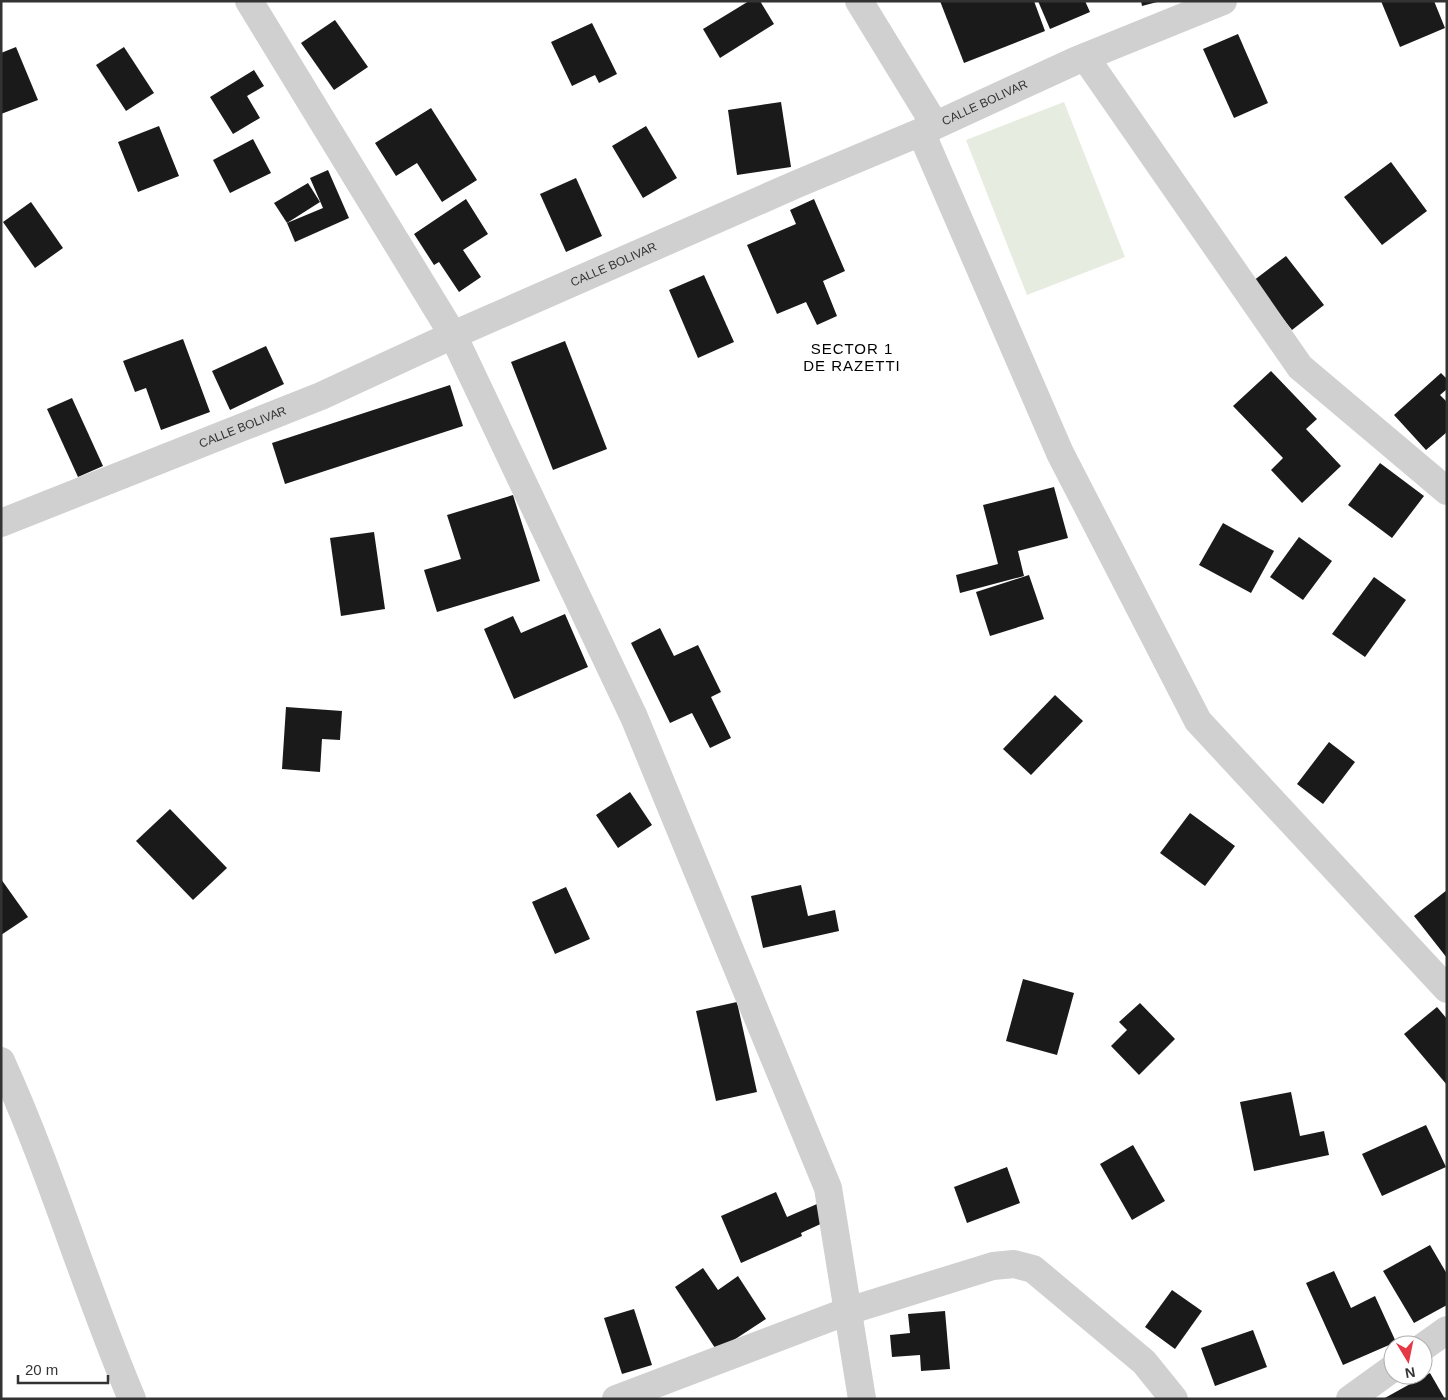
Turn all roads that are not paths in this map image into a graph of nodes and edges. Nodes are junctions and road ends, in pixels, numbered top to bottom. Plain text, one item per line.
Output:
1 (859, 1) edge
2 (1223, 1) edge
3 (258, 4) edge
4 (1085, 57) junction
5 (928, 128) junction
6 (453, 335) junction
7 (1447, 491) edge
8 (1, 523) edge
9 (1447, 989) edge
10 (1, 1061) edge
11 (848, 1311) junction
12 (1447, 1330) edge
13 (1433, 1340) edge
14 (1383, 1375) edge
15 (132, 1399) edge
16 (616, 1399) edge
17 (862, 1399) edge
18 (1174, 1399) edge
19 (1350, 1399) edge

1 - 5 street
2 - 4 street, CALLE BOLIVAR
3 - 6 street
4 - 5 street, CALLE BOLIVAR
4 - 7 street
5 - 6 street, CALLE BOLIVAR
5 - 9 street
6 - 8 street, CALLE BOLIVAR
6 - 11 street
10 - 15 street
11 - 16 street
11 - 17 street
11 - 18 street
12 - 13 street
14 - 19 street

